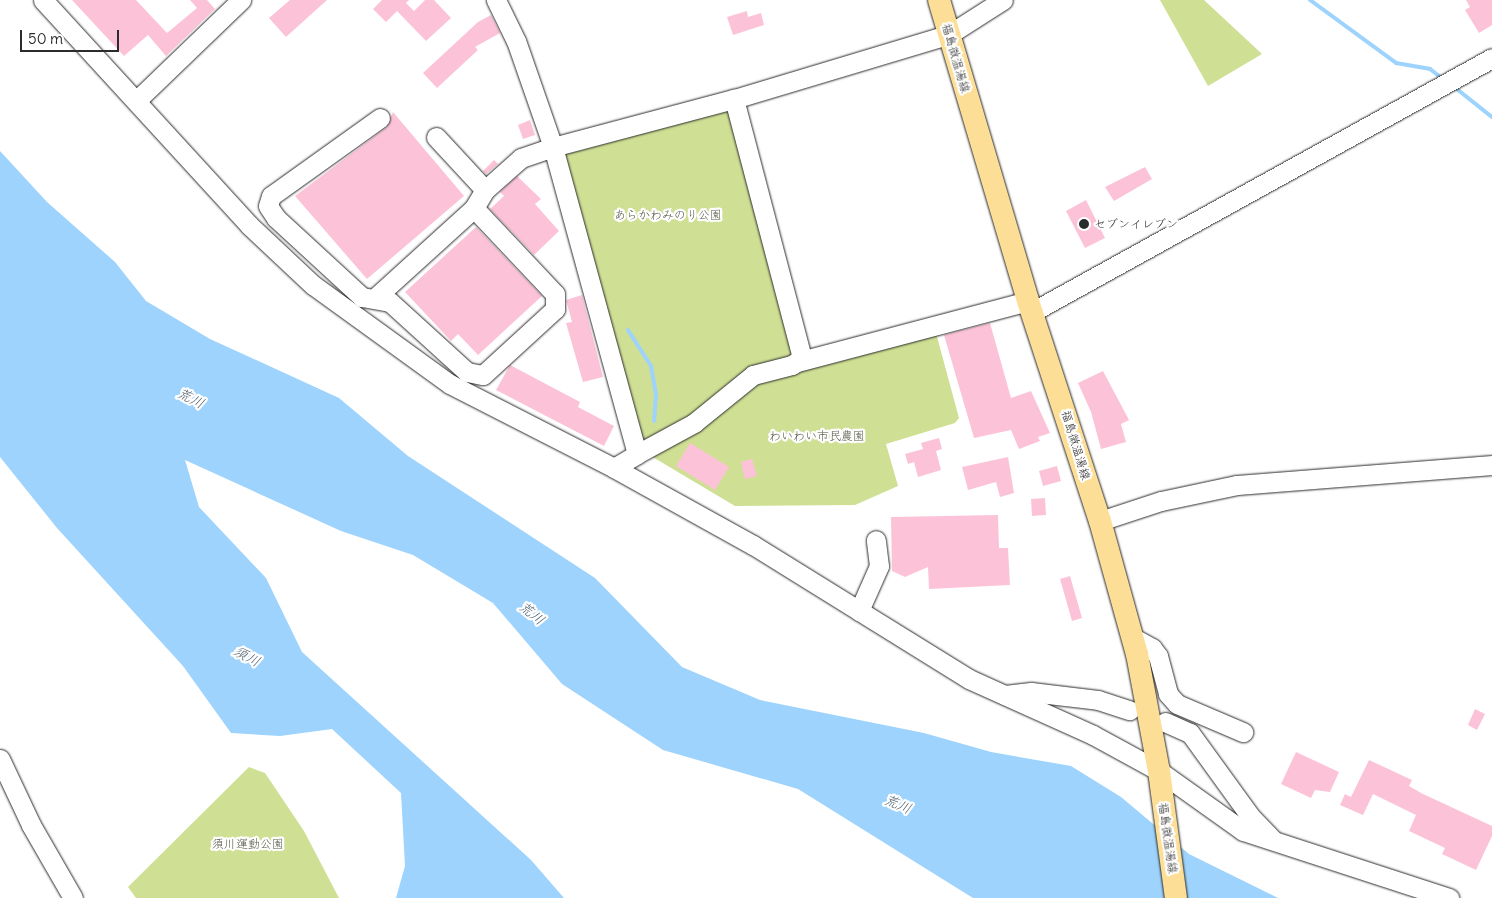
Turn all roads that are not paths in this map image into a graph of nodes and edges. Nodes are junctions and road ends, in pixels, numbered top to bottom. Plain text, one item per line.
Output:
1 (43, 0) edge
2 (241, 0) edge
3 (496, 0) edge
4 (939, 0) edge
5 (1003, 0) edge
6 (948, 35) junction
7 (1492, 58) edge
8 (734, 99) junction
9 (136, 101) junction
10 (380, 118) dead end
11 (436, 138) dead end
12 (552, 147) junction
13 (485, 190) junction
14 (474, 208) junction
15 (376, 297) junction
16 (1030, 307) junction
17 (797, 362) junction
18 (637, 454) junction
19 (1492, 465) edge
20 (614, 468) junction
21 (1100, 521) junction
22 (876, 540) dead end
23 (859, 611) junction
24 (1132, 637) junction
25 (1004, 695) junction
26 (1129, 710) dead end
27 (1165, 722) dead end
28 (1243, 732) dead end
29 (0, 759) edge
30 (1159, 771) junction
31 (1275, 841) junction
32 (73, 898) edge
33 (1176, 898) edge
34 (1448, 898) edge

1 - 9 street
2 - 9 street
3 - 12 street
4 - 6 main road, 福島微温湯線
5 - 6 street
6 - 8 street
6 - 16 main road, 福島微温湯線
7 - 16 street
8 - 12 street
8 - 17 street
9 - 20 street
10 - 15 street
11 - 13 street
12 - 13 street
12 - 18 street
13 - 14 street
14 - 15 street
14 - 15 street
16 - 17 street
16 - 21 main road, 福島微温湯線
17 - 18 street
18 - 20 street
19 - 21 street
20 - 23 street
21 - 24 main road, 福島微温湯線
22 - 23 street
23 - 25 street
24 - 28 street
24 - 30 main road, 福島微温湯線
25 - 26 street
25 - 30 street
27 - 31 street
29 - 32 street
30 - 31 street
30 - 33 main road, 福島微温湯線
31 - 34 street

